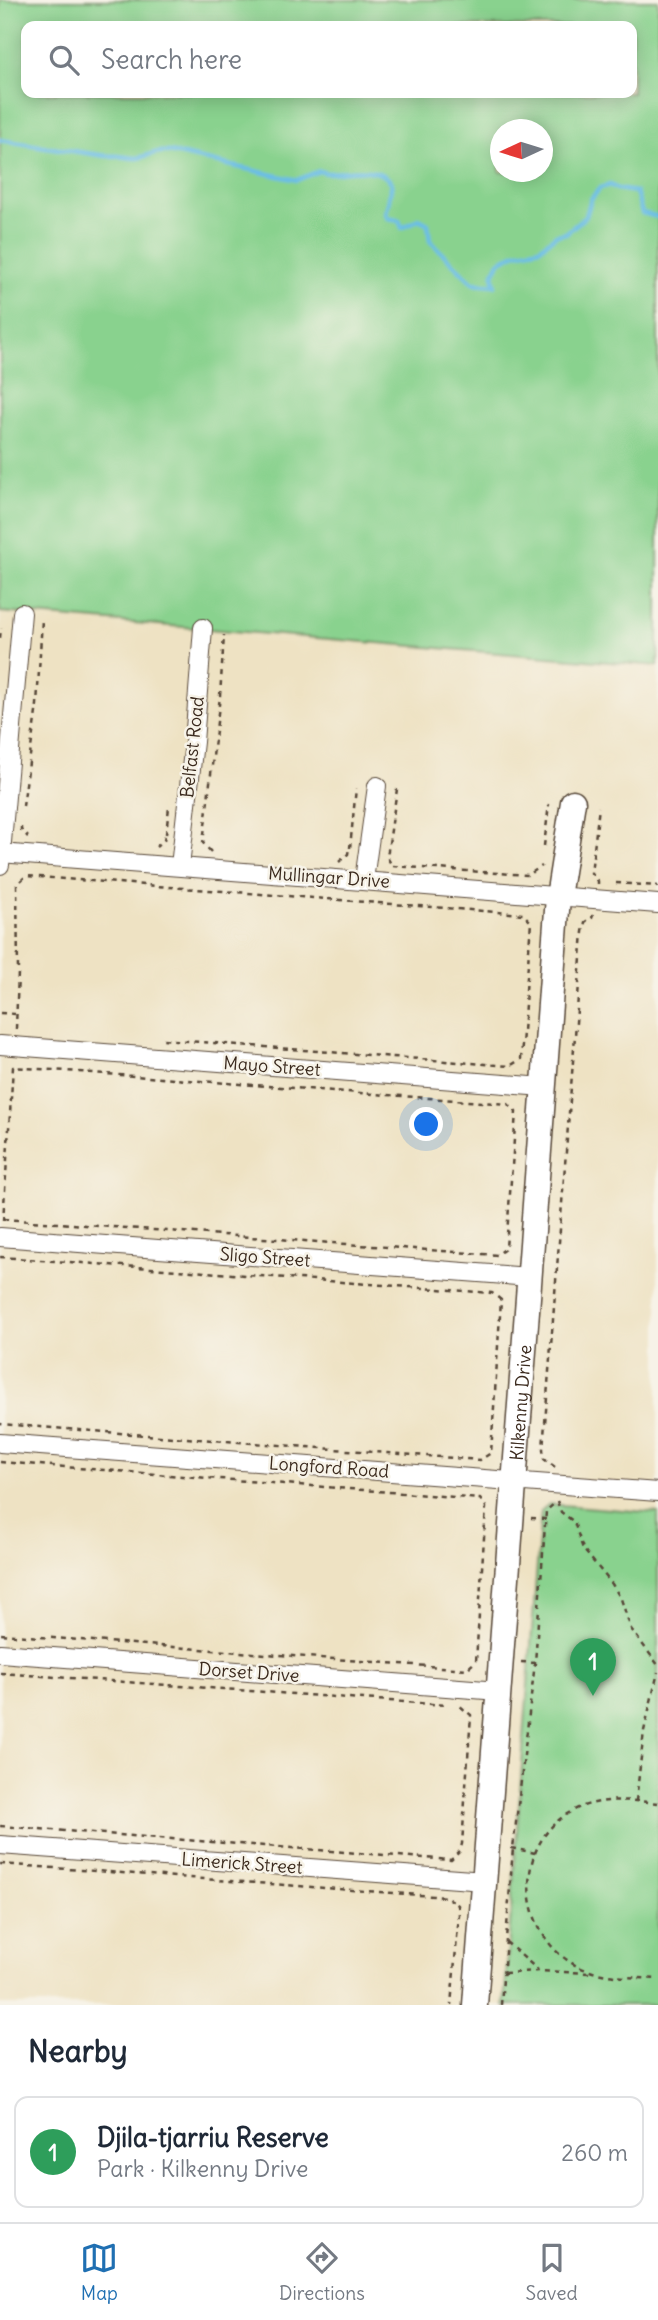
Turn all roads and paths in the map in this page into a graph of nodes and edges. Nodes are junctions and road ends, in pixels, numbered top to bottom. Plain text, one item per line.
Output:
1 (22, 613) dead end
2 (42, 619) dead end
3 (1, 628) edge
4 (203, 628) dead end
5 (224, 635) dead end
6 (0, 638) edge
7 (377, 786) dead end
8 (397, 789) dead end
9 (561, 803) joint
10 (598, 807) dead end
11 (23, 811) dead end
12 (349, 848) dead end
13 (0, 853) edge
14 (219, 853) dead end
15 (544, 853) dead end
16 (340, 862) dead end
17 (0, 865) edge
18 (542, 865) dead end
19 (180, 866) junction
20 (364, 880) junction
21 (610, 882) dead end
22 (658, 886) edge
23 (558, 897) junction
24 (595, 899) junction
25 (658, 904) edge
26 (0, 1013) edge
27 (16, 1014) junction
28 (16, 1028) dead end
29 (153, 1039) dead end
30 (0, 1045) edge
31 (544, 1087) junction
32 (3, 1219) joint
33 (0, 1237) edge
34 (0, 1257) edge
35 (530, 1277) junction
36 (0, 1424) edge
37 (0, 1443) edge
38 (0, 1462) edge
39 (515, 1481) junction
40 (557, 1492) junction
41 (658, 1492) edge
42 (0, 1634) edge
43 (0, 1653) edge
44 (658, 1665) edge
45 (658, 1672) edge
46 (0, 1673) edge
47 (499, 1691) junction
48 (446, 1705) dead end
49 (460, 1706) dead end
50 (636, 1801) junction
51 (658, 1803) edge
52 (0, 1826) edge
53 (0, 1845) edge
54 (513, 1848) junction
55 (535, 1853) junction
56 (0, 1864) edge
57 (485, 1881) junction
58 (506, 1942) junction
59 (539, 1971) junction
60 (503, 1973) junction
61 (596, 1973) junction
62 (658, 1979) edge
63 (451, 2005) edge
64 (475, 2005) edge
65 (501, 2005) edge

1 - 13 street
2 - 11 path
3 - 6 path
4 - 19 street, Belfast Road
5 - 14 path
7 - 20 street
8 - 18 path
9 - 15 path
9 - 23 street, Kilkenny Drive
10 - 24 path
12 - 16 path
13 - 17 street
13 - 19 street, Mullingar Drive
19 - 20 street, Mullingar Drive
20 - 23 street, Mullingar Drive
21 - 22 path
23 - 24 street, Mullingar Drive
23 - 31 street, Kilkenny Drive
24 - 25 street, Mullingar Drive
24 - 40 path
26 - 27 path
27 - 28 path
27 - 29 path
30 - 31 street, Mayo Street
31 - 35 street, Kilkenny Drive
32 - 32 path
33 - 35 street, Sligo Street
34 - 36 path
35 - 39 street, Kilkenny Drive
37 - 39 street, Longford Road
38 - 42 path
39 - 40 street, Longford Road
39 - 47 street, Kilkenny Drive
40 - 41 street, Longford Road
40 - 44 path
40 - 54 path
43 - 47 street, Dorset Drive
45 - 50 path
46 - 48 path
47 - 57 street, Kilkenny Drive
49 - 52 path
50 - 51 path
50 - 55 path
53 - 57 street, Limerick Street
54 - 55 path
54 - 58 path
55 - 61 path
56 - 63 path
57 - 64 street, Kilkenny Drive
58 - 59 path
58 - 60 path
59 - 60 path
59 - 61 path
60 - 65 path
61 - 62 path

